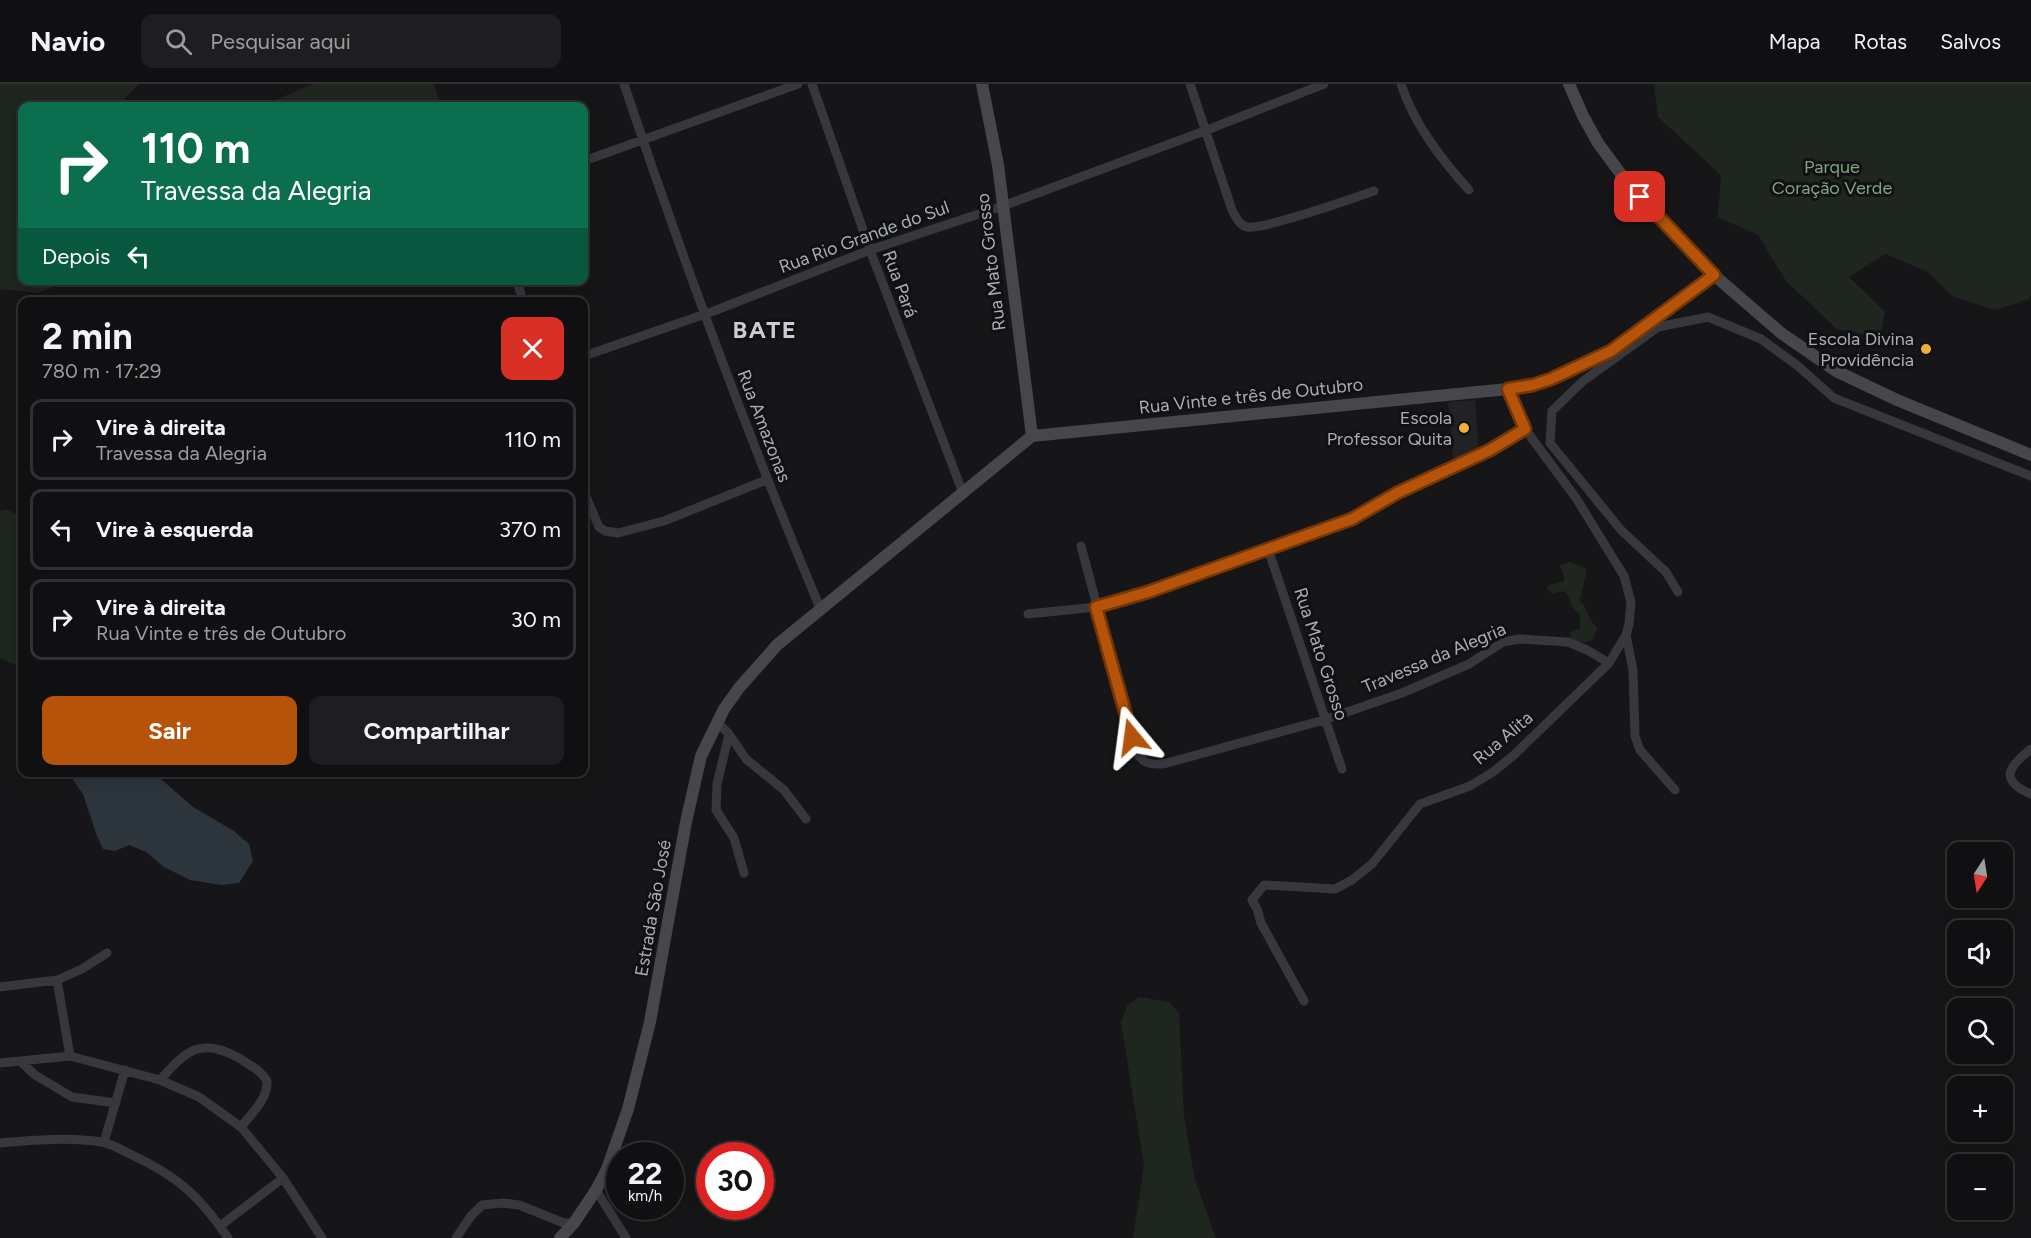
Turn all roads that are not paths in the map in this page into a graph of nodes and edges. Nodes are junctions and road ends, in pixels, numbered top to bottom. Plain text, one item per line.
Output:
1 (624, 84) edge
2 (798, 84) edge
3 (812, 84) edge
4 (982, 84) edge
5 (1191, 84) edge
6 (1324, 84) edge
7 (1401, 84) edge
8 (1569, 84) edge
9 (1207, 130) junction
10 (643, 139) junction
11 (588, 160) edge
12 (1468, 190) dead end
13 (1374, 191) dead end
14 (1003, 206) junction
15 (870, 250) junction
16 (1714, 275) junction
17 (704, 315) junction
18 (588, 355) edge
19 (1508, 389) junction
20 (1525, 429) junction
21 (1032, 436) junction
22 (2031, 455) edge
23 (2031, 476) edge
24 (766, 480) junction
25 (963, 493) junction
26 (588, 501) edge
27 (1082, 546) dead end
28 (1268, 549) junction
29 (1678, 592) dead end
30 (1096, 607) junction
31 (820, 608) junction
32 (1028, 614) dead end
33 (1626, 635) junction
34 (1609, 663) junction
35 (1324, 720) junction
36 (717, 722) junction
37 (729, 734) junction
38 (2031, 749) edge
39 (1342, 769) dead end
40 (1675, 790) dead end
41 (2031, 794) edge
42 (806, 819) dead end
43 (744, 873) dead end
44 (107, 953) dead end
45 (57, 980) junction
46 (0, 987) edge
47 (1304, 1001) dead end
48 (70, 1056) junction
49 (20, 1060) junction
50 (0, 1063) edge
51 (125, 1070) junction
52 (160, 1080) junction
53 (116, 1103) junction
54 (241, 1127) junction
55 (0, 1143) edge
56 (104, 1143) junction
57 (283, 1178) junction
58 (596, 1190) junction
59 (574, 1223) junction
60 (220, 1226) junction
61 (228, 1238) edge
62 (322, 1238) edge
63 (456, 1238) edge
64 (560, 1238) edge
65 (626, 1238) edge

1 - 10 street, Rua Amazonas
2 - 10 street
3 - 15 street, Rua Pará
4 - 14 street, Rua Mato Grosso
5 - 9 street
6 - 9 street, Rua Rio Grande do Sul
7 - 12 street
8 - 16 street
9 - 13 street
9 - 14 street, Rua Rio Grande do Sul
10 - 11 street
10 - 17 street, Rua Amazonas
14 - 15 street, Rua Rio Grande do Sul
14 - 21 street, Rua Mato Grosso
15 - 17 street, Rua Rio Grande do Sul
15 - 25 street, Rua Pará
16 - 19 street, Rua Vinte e três de Outubro
16 - 22 street
17 - 18 street, Rua Rio Grande do Sul
17 - 24 street, Rua Amazonas
19 - 20 street, Rua Alita
19 - 21 street, Rua Vinte e três de Outubro
20 - 28 street
20 - 33 street, Rua Alita
21 - 25 street
23 - 29 street
24 - 26 street
24 - 31 street, Rua Amazonas
25 - 31 street
27 - 30 street
28 - 30 street
28 - 35 street, Rua Mato Grosso
30 - 32 street
30 - 35 street, Travessa da Alegria
31 - 36 street, Estrada São José
33 - 34 street, Rua Alita
33 - 40 street
34 - 35 street, Travessa da Alegria
34 - 47 street, Rua Alita
35 - 39 street, Rua Mato Grosso
36 - 37 street
36 - 58 street, Estrada São José
37 - 42 street
37 - 43 street
38 - 41 street
44 - 45 street
45 - 46 street
45 - 48 street
48 - 49 street
48 - 51 street
49 - 50 street
49 - 53 street
51 - 52 street
51 - 53 street
52 - 54 street
52 - 54 street
53 - 56 street
54 - 57 street
55 - 56 street
56 - 60 street
57 - 60 street
57 - 62 street
58 - 59 street, Estrada São José
58 - 65 street
59 - 63 street
59 - 64 street, Estrada São José
60 - 61 street

